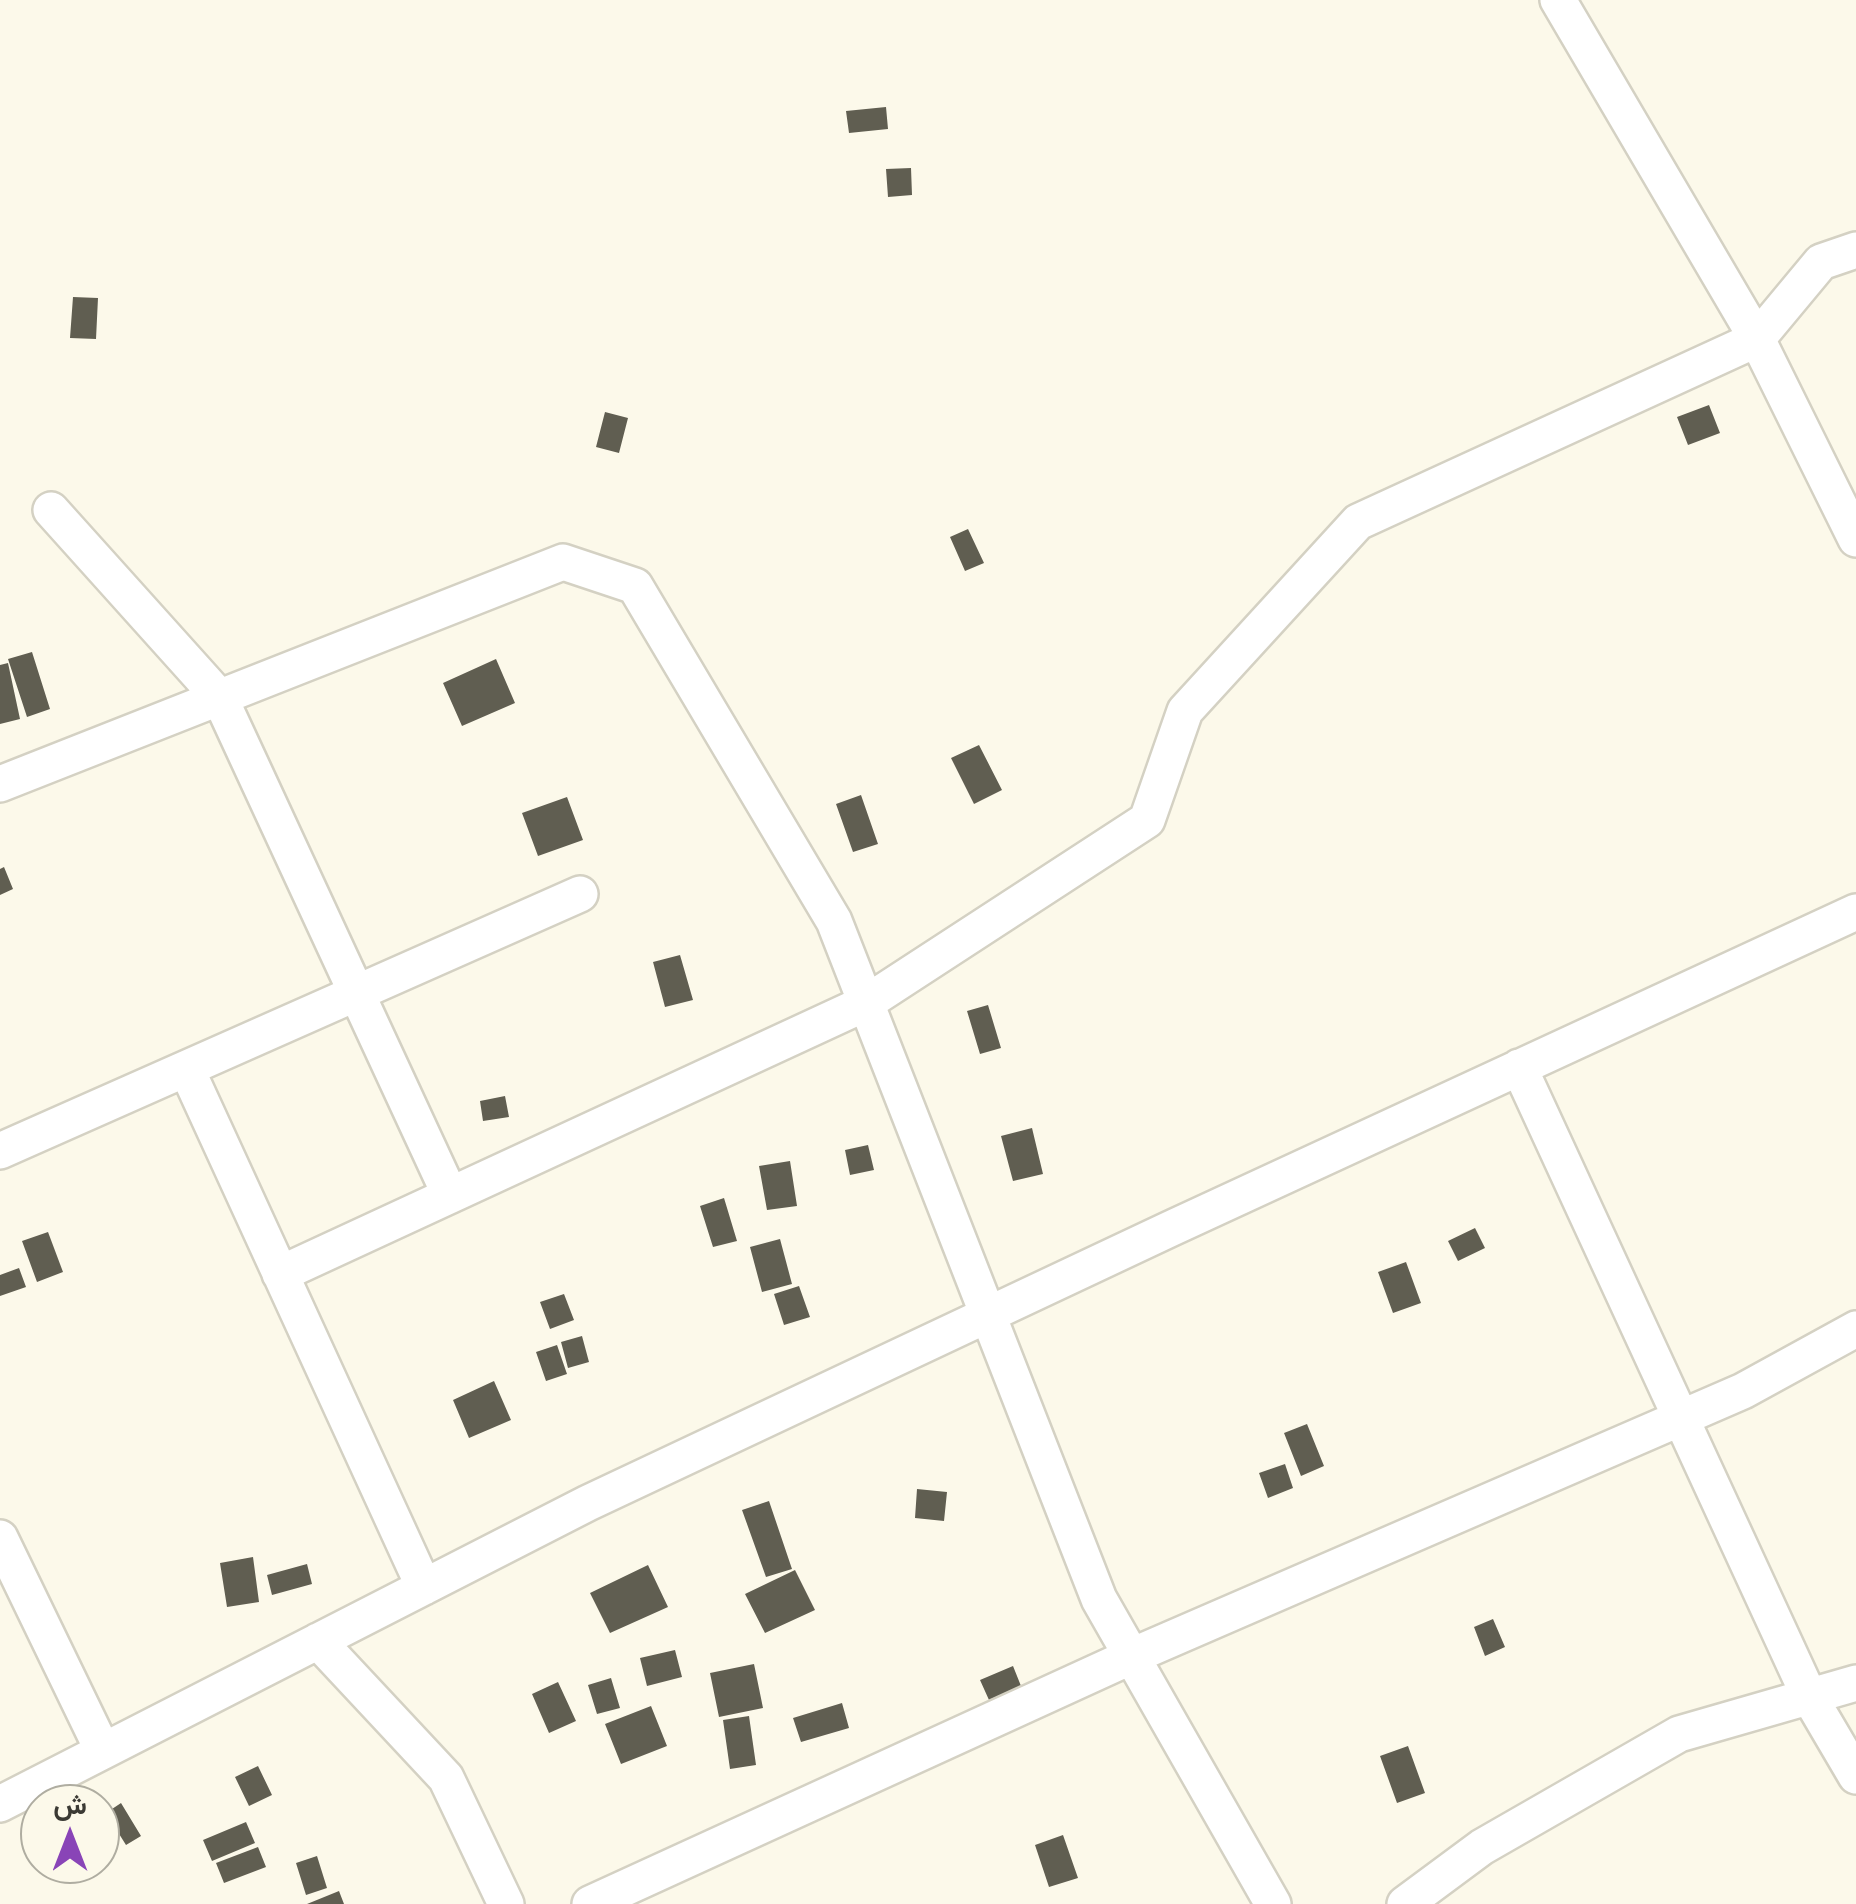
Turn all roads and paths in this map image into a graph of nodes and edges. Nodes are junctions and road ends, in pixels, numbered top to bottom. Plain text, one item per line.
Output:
1 (1558, 0) edge
2 (1856, 250) edge
3 (1757, 339) junction
4 (51, 510) dead end
5 (1856, 538) edge
6 (220, 698) junction
7 (0, 784) edge
8 (580, 894) dead end
9 (1856, 912) edge
10 (360, 993) junction
11 (866, 1003) junction
12 (1519, 1068) junction
13 (187, 1070) junction
14 (0, 1150) edge
15 (450, 1195) junction
16 (280, 1274) junction
17 (987, 1315) junction
18 (1856, 1329) edge
19 (1680, 1418) junction
20 (0, 1538) edge
21 (424, 1587) junction
22 (318, 1641) junction
23 (1132, 1656) junction
24 (1856, 1683) edge
25 (1809, 1696) junction
26 (103, 1751) junction
27 (1856, 1776) edge
28 (0, 1804) edge
29 (506, 1904) edge
30 (590, 1904) edge
31 (1274, 1904) edge
32 (1405, 1904) edge

1 - 3 street
2 - 3 street
3 - 5 street
3 - 11 street
4 - 6 street
6 - 7 street
6 - 10 street
6 - 11 street
8 - 10 street
9 - 12 street
10 - 13 street
10 - 15 street
11 - 15 street
11 - 17 street
12 - 17 street
12 - 19 street
13 - 14 street
13 - 16 street
15 - 16 street
16 - 21 street
17 - 21 street
17 - 23 street
18 - 19 street
19 - 23 street
19 - 25 street
20 - 26 street
21 - 22 street
22 - 26 street
22 - 29 street
23 - 30 street
23 - 31 street
24 - 25 street
25 - 27 street
25 - 32 street
26 - 28 street

